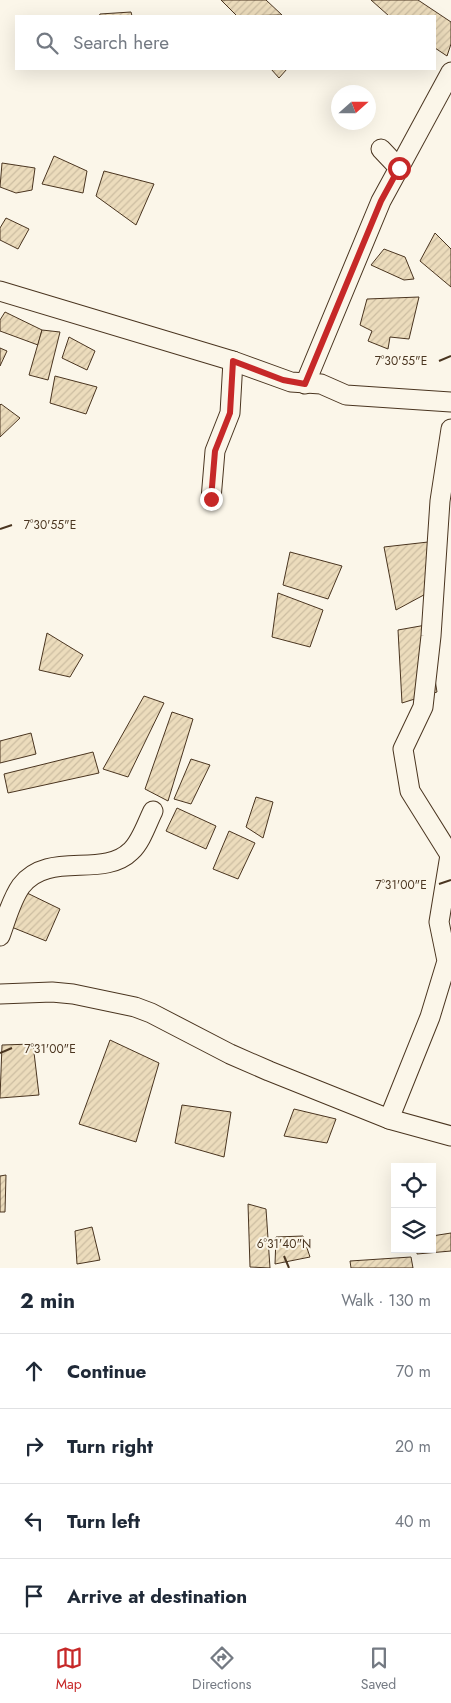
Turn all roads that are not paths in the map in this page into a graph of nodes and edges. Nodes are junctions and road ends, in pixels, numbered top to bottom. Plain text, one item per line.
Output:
1 (451, 72) edge
2 (381, 149) dead end
3 (399, 168) junction
4 (0, 291) edge
5 (233, 361) junction
6 (305, 384) junction
7 (451, 402) edge
8 (451, 429) edge
9 (211, 499) dead end
10 (154, 811) dead end
11 (0, 936) edge
12 (0, 994) edge
13 (389, 1119) junction
14 (451, 1136) edge

1 - 3 street
2 - 3 street
3 - 6 street
4 - 5 street
5 - 6 street
5 - 9 street
6 - 7 street
8 - 13 street
10 - 11 street
12 - 13 street
13 - 14 street

